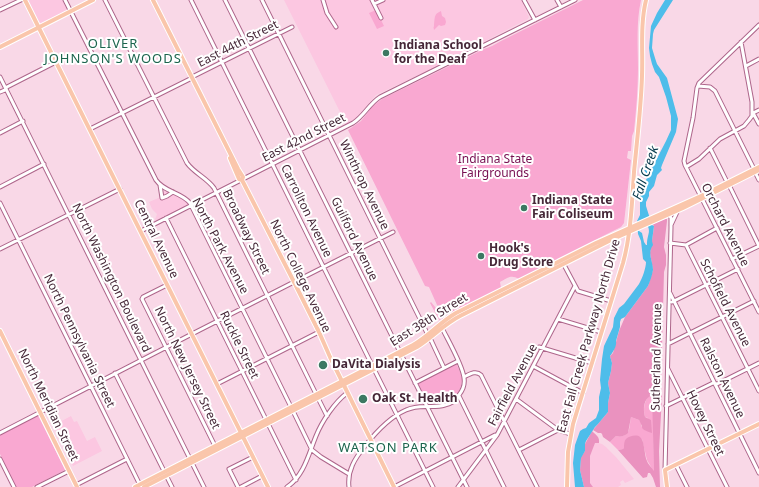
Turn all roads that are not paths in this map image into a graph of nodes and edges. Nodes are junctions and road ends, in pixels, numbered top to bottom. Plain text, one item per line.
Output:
1 (20, 0) edge
2 (25, 0) edge
3 (65, 0) edge
4 (93, 0) edge
5 (105, 0) edge
6 (152, 0) edge
7 (191, 0) edge
8 (225, 0) edge
9 (262, 0) edge
10 (323, 0) edge
11 (372, 0) edge
12 (383, 0) edge
13 (524, 0) edge
14 (557, 0) edge
15 (575, 0) edge
16 (646, 0) edge
17 (374, 4) junction
18 (561, 7) junction
19 (0, 10) edge
20 (71, 11) junction
21 (381, 18) dead end
22 (535, 20) junction
23 (759, 25) edge
24 (39, 27) junction
25 (292, 27) dead end
26 (336, 27) dead end
27 (278, 33) junction
28 (741, 42) junction
29 (0, 47) edge
30 (249, 49) junction
31 (759, 59) edge
32 (56, 62) junction
33 (222, 62) junction
34 (746, 66) junction
35 (0, 77) edge
36 (191, 78) junction
37 (698, 86) junction
38 (6, 88) junction
39 (0, 92) edge
40 (154, 97) junction
41 (759, 110) edge
42 (122, 113) junction
43 (753, 113) junction
44 (23, 121) junction
45 (759, 124) edge
46 (90, 129) junction
47 (735, 131) junction
48 (0, 133) edge
49 (329, 136) junction
50 (710, 148) junction
51 (300, 150) junction
52 (44, 164) junction
53 (273, 164) junction
54 (686, 167) junction
55 (759, 167) edge
56 (756, 170) edge
57 (242, 180) junction
58 (759, 180) edge
59 (728, 184) junction
60 (160, 186) junction
61 (0, 187) edge
62 (120, 189) junction
63 (173, 192) junction
64 (217, 193) junction
65 (702, 197) junction
66 (0, 203) edge
67 (192, 206) junction
68 (678, 210) junction
69 (69, 214) junction
70 (666, 214) junction
71 (166, 218) junction
72 (671, 227) junction
73 (717, 228) junction
74 (628, 230) junction
75 (141, 231) junction
76 (393, 232) dead end
77 (380, 238) junction
78 (613, 239) junction
79 (18, 240) junction
80 (670, 243) junction
81 (686, 245) junction
82 (759, 246) edge
83 (626, 247) junction
84 (0, 249) edge
85 (351, 253) junction
86 (732, 259) junction
87 (563, 262) junction
88 (324, 267) junction
89 (738, 269) junction
90 (293, 283) junction
91 (167, 284) junction
92 (706, 285) junction
93 (575, 286) junction
94 (511, 288) junction
95 (669, 292) junction
96 (268, 296) junction
97 (611, 301) junction
98 (674, 301) junction
99 (754, 301) junction
100 (669, 304) junction
101 (242, 308) junction
102 (759, 312) edge
103 (722, 317) junction
104 (558, 319) junction
105 (217, 321) junction
106 (442, 328) junction
107 (0, 332) edge
108 (601, 332) junction
109 (317, 333) junction
110 (690, 333) junction
111 (192, 334) junction
112 (429, 336) junction
113 (668, 344) junction
114 (292, 346) junction
115 (166, 347) junction
116 (541, 347) junction
117 (400, 354) junction
118 (330, 357) junction
119 (267, 358) junction
120 (141, 360) junction
121 (458, 361) junction
122 (592, 363) junction
123 (759, 363) edge
124 (533, 366) junction
125 (373, 367) junction
126 (667, 367) junction
127 (444, 368) junction
128 (748, 369) junction
129 (242, 371) junction
130 (115, 373) junction
131 (464, 377) junction
132 (343, 383) junction
133 (414, 383) junction
134 (216, 384) junction
135 (715, 384) junction
136 (91, 386) junction
137 (759, 391) edge
138 (348, 393) junction
139 (583, 393) junction
140 (317, 396) junction
141 (459, 396) junction
142 (683, 398) junction
143 (516, 399) junction
144 (426, 406) junction
145 (666, 406) junction
146 (292, 409) junction
147 (40, 412) junction
148 (397, 415) junction
149 (327, 416) junction
150 (504, 421) junction
151 (267, 422) junction
152 (759, 424) edge
153 (558, 430) junction
154 (0, 433) edge
155 (740, 433) junction
156 (497, 434) junction
157 (570, 434) junction
158 (241, 435) junction
159 (371, 439) junction
160 (482, 442) junction
161 (215, 446) junction
162 (311, 448) junction
163 (708, 449) junction
164 (486, 450) junction
165 (519, 450) junction
166 (253, 457) junction
167 (452, 458) junction
168 (0, 459) edge
169 (127, 459) junction
170 (191, 461) junction
171 (676, 465) junction
172 (665, 470) junction
173 (69, 471) junction
174 (425, 472) junction
175 (759, 472) edge
176 (165, 474) junction
177 (349, 474) junction
178 (262, 476) junction
179 (296, 480) junction
180 (463, 480) junction
181 (77, 486) edge
182 (140, 486) edge
183 (14, 487) edge
184 (37, 487) edge
185 (135, 487) edge
186 (144, 487) edge
187 (172, 487) edge
188 (204, 487) edge
189 (239, 487) edge
190 (268, 487) edge
191 (287, 487) edge
192 (349, 487) edge
193 (394, 487) edge
194 (433, 487) edge
195 (458, 487) edge
196 (467, 487) edge
197 (504, 487) edge
198 (538, 487) edge
199 (567, 487) edge
200 (667, 487) edge
201 (687, 487) edge
202 (727, 487) edge

1 - 19 street
2 - 24 main road, Central Avenue
3 - 20 street
4 - 20 main road
5 - 40 street, Broadway Street
6 - 36 main road, North College Avenue
7 - 33 street, Carrollton Avenue
8 - 30 street, Guilford Avenue
9 - 27 street, Winthrop Avenue
10 - 26 street
11 - 17 street
12 - 17 street
13 - 22 street
14 - 18 street
15 - 18 street, East 42nd Street
16 - 74 main road, East Fall Creek Parkway North Drive
17 - 21 street
18 - 22 street, East 42nd Street
20 - 24 main road
20 - 42 street
22 - 49 street, East 42nd Street
23 - 28 street
24 - 29 main road
24 - 32 main road, Central Avenue
25 - 27 street, East 44th Street
27 - 30 street, East 44th Street
27 - 49 street, Winthrop Avenue
28 - 34 street
28 - 37 street
30 - 33 street, East 44th Street
30 - 51 street, Guilford Avenue
31 - 34 street
32 - 38 street
32 - 46 main road, Central Avenue
33 - 36 street, East 44th Street
33 - 53 street, Carrollton Avenue
34 - 43 street
35 - 38 street, North Washington Boulevard
36 - 40 street, East 44th Street
36 - 57 main road, North College Avenue
37 - 47 street
37 - 54 street
38 - 39 street
38 - 44 street, North Washington Boulevard
40 - 42 street, East 44th Street
40 - 64 street, Broadway Street
41 - 43 street
42 - 46 street, East 44th Street
42 - 60 street
43 - 45 street
43 - 47 street
44 - 48 street
44 - 52 street, North Washington Boulevard
46 - 62 main road, Central Avenue
47 - 50 street
47 - 56 street
49 - 51 street, East 42nd Street
49 - 77 street, Winthrop Avenue
50 - 54 street
50 - 59 street
51 - 53 street, East 42nd Street
51 - 85 street, Guilford Avenue
52 - 61 street
52 - 69 street, North Washington Boulevard
53 - 57 street, East 42nd Street
53 - 88 street, Carrollton Avenue
54 - 65 street, Orchard Avenue
55 - 56 main road, East 38th Street
56 - 58 street
56 - 59 main road, East 38th Street
57 - 64 street, East 42nd Street
57 - 90 main road, North College Avenue
59 - 65 main road, East 38th Street
59 - 82 street
60 - 63 street, North Park Avenue
60 - 63 street
62 - 69 street
62 - 75 main road, Central Avenue
63 - 67 street, North Park Avenue
64 - 67 street, East 42nd Street
64 - 96 street, Broadway Street
65 - 68 main road, East 38th Street
65 - 70 main road, East 38th Street
65 - 73 street, Orchard Avenue
66 - 79 street, North Pennsylvania Street
67 - 71 street, East 42nd Street
67 - 101 street, North Park Avenue
68 - 70 main road, East 38th Street
68 - 72 street, Sutherland Avenue
69 - 79 street
69 - 120 street, North Washington Boulevard
70 - 72 street, Sutherland Avenue
70 - 74 main road, East 38th Street
71 - 75 street, East 42nd Street
71 - 105 street, Ruckle Street
72 - 80 street, Sutherland Avenue
73 - 81 street
73 - 86 street, Orchard Avenue
74 - 78 main road, East 38th Street
74 - 83 main road, East Fall Creek Parkway North Drive
74 - 87 main road, East 38th Street
75 - 91 main road, Central Avenue
76 - 77 street
77 - 85 street
77 - 112 street, Winthrop Avenue
78 - 83 main road
78 - 87 main road, East 38th Street
79 - 84 street
79 - 136 street, North Pennsylvania Street
80 - 81 street
80 - 95 street, Sutherland Avenue
81 - 92 street, Schofield Avenue
82 - 86 street
83 - 97 main road, East Fall Creek Parkway North Drive
85 - 88 street
85 - 117 street, Guilford Avenue
86 - 89 street, Orchard Avenue
87 - 93 street
87 - 94 main road, East 38th Street
88 - 90 street
88 - 125 street, Carrollton Avenue
89 - 92 street
89 - 99 street, Orchard Avenue
90 - 96 street
90 - 109 main road, North College Avenue
90 - 118 main road, North College Avenue
91 - 111 main road, Central Avenue
91 - 115 street, North New Jersey Street
92 - 98 street
92 - 103 street, Schofield Avenue
93 - 97 street
93 - 104 street, Fairfield Avenue
94 - 106 main road, East 38th Street
94 - 112 main road, East 38th Street
95 - 98 street, Ralston Avenue
95 - 100 street, Sutherland Avenue
96 - 101 street
96 - 114 street, Broadway Street
97 - 108 main road, East Fall Creek Parkway North Drive
98 - 100 street
98 - 110 street, Ralston Avenue
99 - 102 street, Orchard Avenue
99 - 103 street
100 - 113 street, Sutherland Avenue
101 - 105 street
101 - 119 street, North Park Avenue
103 - 110 street
103 - 128 street, Schofield Avenue
104 - 108 street
104 - 116 street, Fairfield Avenue
105 - 111 street
105 - 129 street, Ruckle Street
106 - 112 main road, East 38th Street
106 - 121 street
107 - 147 main road, North Meridian Street
108 - 122 main road, East Fall Creek Parkway North Drive
109 - 114 street
109 - 118 main road, North College Avenue
110 - 113 street
110 - 135 street, Ralston Avenue
111 - 115 street
111 - 134 main road, Central Avenue
112 - 117 main road, East 38th Street
112 - 127 street, Winthrop Avenue
113 - 126 street, Sutherland Avenue
114 - 119 street
114 - 140 street, Broadway Street
115 - 120 street
115 - 161 street, North New Jersey Street
116 - 122 street
116 - 124 street, Fairfield Avenue
117 - 125 main road, East 38th Street
117 - 133 street, Guilford Avenue
118 - 132 main road, North College Avenue
119 - 129 street
119 - 146 street, North Park Avenue
120 - 130 street
120 - 170 street, North Washington Boulevard
121 - 127 street
121 - 131 street
122 - 139 main road, East Fall Creek Parkway North Drive
123 - 128 street
124 - 139 street
124 - 143 street, Fairfield Avenue
125 - 132 main road, East 38th Street
125 - 148 street, Carrollton Avenue
126 - 142 street, Hovey Street
126 - 145 street, Sutherland Avenue
127 - 133 street
128 - 135 street
128 - 137 street, Schofield Avenue
129 - 134 street
129 - 151 street, Ruckle Street
130 - 136 street
130 - 176 street
131 - 141 street
131 - 150 street
132 - 138 main road, North College Avenue
132 - 140 main road, East 38th Street
133 - 144 street, Guilford Avenue
134 - 158 main road, Central Avenue
135 - 142 street
135 - 155 street, Ralston Avenue
136 - 147 street
136 - 169 street, North Pennsylvania Street
138 - 149 street
138 - 159 main road, North College Avenue
139 - 157 main road, East Fall Creek Parkway North Drive
140 - 146 main road, East 38th Street
140 - 149 street, Broadway Street
141 - 144 street
141 - 160 street
142 - 145 street
142 - 163 street, Hovey Street
143 - 150 street, Fairfield Avenue
143 - 153 street
144 - 148 street
144 - 167 street, Guilford Avenue
145 - 172 street, Sutherland Avenue
146 - 151 main road, East 38th Street
146 - 162 street, North Park Avenue
147 - 154 street
147 - 173 main road, North Meridian Street
148 - 159 street
148 - 174 street, Carrollton Avenue
149 - 162 street
150 - 156 street, Fairfield Avenue
150 - 165 street
151 - 158 main road, East 38th Street
151 - 179 street, Ruckle Street
152 - 155 main road
153 - 157 street
153 - 165 street
155 - 163 main road
155 - 175 street, Ralston Avenue
156 - 160 street
156 - 164 street, Fairfield Avenue
157 - 199 main road, East Fall Creek Parkway North Drive
158 - 161 main road, East 38th Street
158 - 166 main road, Central Avenue
158 - 170 main road, East 38th Street
159 - 177 street
159 - 193 main road, North College Avenue
160 - 164 street
160 - 167 street
161 - 170 main road, East 38th Street
162 - 177 street, North Park Avenue
162 - 179 street
163 - 171 main road
163 - 202 street, Hovey Street
164 - 180 street, Fairfield Avenue
164 - 197 street
165 - 198 street
166 - 178 main road, Central Avenue
166 - 189 street
167 - 174 street
167 - 180 street, Guilford Avenue
168 - 183 street
169 - 181 street
169 - 182 street, North Pennsylvania Street
170 - 176 main road, East 38th Street
170 - 188 street, North Washington Boulevard
171 - 172 main road
171 - 201 street
172 - 200 main road, Sutherland Avenue
173 - 181 main road, North Meridian Street
173 - 184 street
174 - 193 street
174 - 194 street, Carrollton Avenue
176 - 182 main road, East 38th Street
176 - 186 main road, East 38th Street
176 - 187 street
177 - 192 street
178 - 189 street
178 - 190 main road, Central Avenue
179 - 191 street
180 - 195 street, Fairfield Avenue
180 - 196 street, Guilford Avenue
182 - 185 main road, East 38th Street

